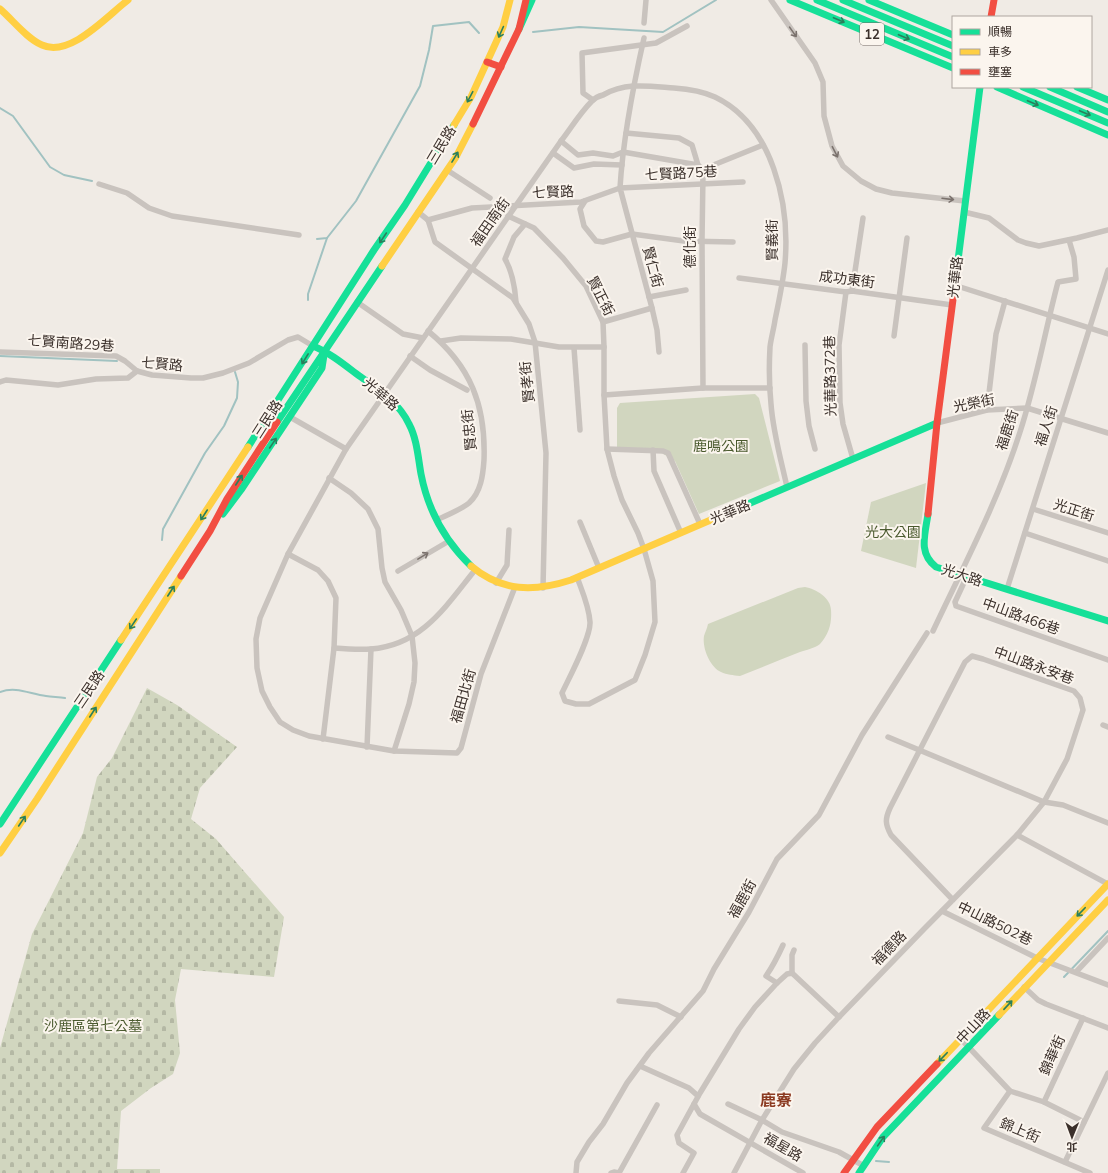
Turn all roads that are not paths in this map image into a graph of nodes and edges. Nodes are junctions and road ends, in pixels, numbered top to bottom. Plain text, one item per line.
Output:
1 (128, 0) edge
2 (510, 0) edge
3 (526, 0) edge
4 (532, 0) edge
5 (646, 0) edge
6 (771, 0) edge
7 (790, 0) edge
8 (817, 0) edge
9 (843, 0) edge
10 (869, 0) edge
11 (994, 0) edge
12 (0, 9) edge
13 (991, 16) edge
14 (644, 23) dead end
15 (687, 26) dead end
16 (519, 29) junction
17 (952, 35) edge
18 (644, 38) dead end
19 (642, 46) junction
20 (952, 46) edge
21 (952, 57) edge
22 (487, 62) junction
23 (502, 67) junction
24 (952, 68) edge
25 (633, 85) junction
26 (980, 88) edge
27 (999, 88) edge
28 (1025, 88) edge
29 (1052, 88) edge
30 (1079, 88) edge
31 (593, 100) junction
32 (1108, 100) edge
33 (1108, 112) edge
34 (1108, 123) edge
35 (626, 133) junction
36 (1108, 135) edge
37 (561, 142) junction
38 (763, 145) junction
39 (623, 152) junction
40 (553, 153) junction
41 (622, 165) junction
42 (698, 165) junction
43 (447, 170) junction
44 (705, 170) junction
45 (743, 182) dead end
46 (702, 183) junction
47 (99, 184) dead end
48 (620, 188) junction
49 (490, 198) dead end
50 (584, 201) junction
51 (965, 201) junction
52 (405, 205) junction
53 (516, 206) junction
54 (418, 212) junction
55 (964, 212) junction
56 (508, 216) junction
57 (863, 218) dead end
58 (428, 220) junction
59 (524, 224) junction
60 (1108, 230) edge
61 (632, 234) junction
62 (299, 235) dead end
63 (907, 238) dead end
64 (1069, 240) junction
65 (702, 241) junction
66 (734, 242) dead end
67 (472, 268) junction
68 (1108, 270) edge
69 (740, 278) dead end
70 (783, 283) junction
71 (954, 285) junction
72 (686, 290) dead end
73 (852, 291) junction
74 (846, 292) junction
75 (649, 297) junction
76 (899, 298) junction
77 (1005, 301) junction
78 (357, 302) junction
79 (516, 303) junction
80 (952, 305) junction
81 (652, 308) junction
82 (1049, 315) junction
83 (603, 322) junction
84 (1090, 328) junction
85 (428, 331) junction
86 (1108, 334) edge
87 (894, 336) dead end
88 (423, 338) junction
89 (441, 341) junction
90 (535, 342) junction
91 (805, 345) dead end
92 (313, 346) junction
93 (604, 347) junction
94 (574, 348) junction
95 (325, 351) junction
96 (0, 352) edge
97 (659, 352) dead end
98 (410, 356) junction
99 (137, 371) junction
100 (0, 382) edge
101 (704, 388) junction
102 (770, 388) junction
103 (467, 390) dead end
104 (384, 394) junction
105 (604, 395) junction
106 (1027, 408) junction
107 (988, 410) junction
108 (290, 418) junction
109 (1062, 418) junction
110 (936, 423) junction
111 (580, 430) dead end
112 (1108, 433) edge
113 (346, 449) junction
114 (607, 449) junction
115 (815, 449) dead end
116 (653, 450) junction
117 (852, 459) junction
118 (329, 478) junction
119 (787, 487) junction
120 (1033, 509) junction
121 (437, 520) junction
122 (580, 522) dead end
123 (700, 524) junction
124 (509, 530) dead end
125 (210, 531) junction
126 (681, 533) junction
127 (1025, 533) junction
128 (1108, 533) edge
129 (448, 541) junction
130 (644, 549) junction
131 (288, 554) junction
132 (1108, 561) edge
133 (599, 568) junction
134 (476, 570) junction
135 (398, 571) dead end
136 (963, 575) junction
137 (577, 577) junction
138 (496, 583) junction
139 (515, 587) junction
140 (544, 588) junction
141 (1007, 589) junction
142 (148, 601) junction
143 (160, 609) junction
144 (1108, 621) edge
145 (933, 631) dead end
146 (927, 633) dead end
147 (412, 636) junction
148 (334, 648) junction
149 (371, 649) junction
150 (1108, 660) edge
151 (888, 737) dead end
152 (324, 739) junction
153 (367, 747) junction
154 (920, 750) junction
155 (394, 751) junction
156 (1044, 802) junction
157 (1108, 823) edge
158 (0, 824) edge
159 (1017, 835) junction
160 (0, 853) edge
161 (1108, 884) edge
162 (953, 900) junction
163 (1108, 900) edge
164 (942, 910) junction
165 (1108, 938) edge
166 (783, 945) dead end
167 (794, 950) dead end
168 (1037, 958) junction
169 (1048, 962) junction
170 (1076, 972) junction
171 (792, 973) junction
172 (777, 983) junction
173 (1108, 985) edge
174 (1024, 987) junction
175 (619, 1001) dead end
176 (681, 1017) junction
177 (839, 1017) junction
178 (1083, 1018) junction
179 (1108, 1028) edge
180 (961, 1039) junction
181 (969, 1046) junction
182 (640, 1066) junction
183 (1108, 1072) edge
184 (1010, 1091) junction
185 (698, 1096) junction
186 (1044, 1102) junction
187 (694, 1104) junction
188 (728, 1104) dead end
189 (656, 1105) dead end
190 (762, 1120) junction
191 (1084, 1122) junction
192 (751, 1142) junction
193 (853, 1160) junction
194 (1065, 1162) junction
195 (864, 1166) junction
196 (576, 1173) edge
197 (611, 1173) edge
198 (619, 1173) edge
199 (684, 1173) edge
200 (734, 1173) edge
201 (803, 1173) edge
202 (844, 1173) edge
203 (859, 1173) edge
204 (1090, 1173) edge

1 - 12 street
2 -> 22 street, 三民路
3 - 16 street, 三民路
4 - 16 street
5 - 14 street
6 -> 51 street
7 -> 24 street, 12
8 -> 21 street, 12
9 - 20 street, 12
10 - 17 street, 12
11 - 13 street
15 - 19 street
16 - 23 street, 三民路
18 - 19 street
19 - 25 street
19 - 31 street
22 - 23 street
22 -> 52 street, 三民路
43 -> 23 street, 三民路
25 - 31 street, 福田南街
25 - 35 street
25 - 38 street, 賢義街
26 - 51 street, 光華路
27 -> 36 street
28 -> 34 street
29 - 33 street
30 - 32 street
31 - 37 street, 福田南街
35 - 39 street
35 - 42 street
37 - 39 street
37 - 40 street, 福田南街
38 - 44 street
38 - 70 street, 賢義街
39 - 41 street
39 - 42 street
40 - 41 street, 七賢路
40 - 53 street, 福田南街
41 - 48 street
42 - 44 street
43 - 49 street
43 - 54 street, 三民路
44 - 46 street, 德化街
45 - 46 street, 七賢路75巷
46 - 48 street, 七賢路75巷
46 - 65 street, 德化街
47 - 62 street
48 - 50 street, 七賢路
48 - 61 street, 賢仁街
50 - 53 street, 七賢路
50 - 61 street
51 - 55 street, 光華路
52 - 54 street
52 -> 92 street, 三民路
53 - 56 street, 福田南街
53 - 58 street, 七賢路
54 - 58 street
54 - 78 street, 三民路
55 - 64 street
55 - 71 street, 光華路
56 - 59 street, 賢正街
56 - 67 street, 福田南街
57 - 73 street
58 - 67 street, 賢孝街
59 - 79 street
59 - 83 street, 賢正街
60 - 64 street
61 - 65 street
61 - 75 street, 賢仁街
63 - 76 street
64 - 82 street, 福鹿街
65 - 66 street
65 - 101 street, 德化街
67 - 79 street, 賢孝街
67 - 85 street, 福田南街
68 - 84 street, 福人街
69 - 70 street, 成功東街
70 - 74 street, 成功東街
70 - 102 street, 賢義街
71 - 77 street
71 - 80 street, 光華路
72 - 75 street
73 - 74 street, 成功東街
73 - 76 street, 成功東街
74 - 117 street, 光華路372巷
75 - 81 street, 賢仁街
76 - 80 street, 成功東街
76 - 87 street
77 - 82 street
77 - 107 street
78 - 88 street
78 - 95 street, 三民路
79 - 90 street, 賢孝街
80 - 110 street, 光華路
81 - 83 street
81 - 97 street, 賢仁街
82 - 84 street
82 - 106 street, 福鹿街
83 - 93 street, 賢正街
84 - 86 street
84 - 109 street, 福人街
85 - 88 street, 福田南街
85 - 89 street, 賢忠街
88 - 98 street, 福田南街
89 - 90 street
89 - 121 street, 賢忠街
90 - 94 street
90 - 140 street, 賢孝街
91 - 115 street
92 - 95 street, 光華路
92 - 99 street, 七賢路
92 -> 142 street, 三民路
93 - 94 street
93 - 105 street, 賢正街
94 - 111 street
95 - 104 street, 光華路
95 - 108 street, 三民路
125 -> 95 street, 三民路
96 - 99 street, 七賢南路29巷
98 - 103 street
98 - 104 street, 福田南街
99 - 100 street, 七賢路
101 - 102 street
101 - 105 street
102 - 119 street, 賢義街
104 - 113 street, 福田北街
104 - 121 street, 光華路
105 - 114 street, 賢正街
106 - 107 street, 光榮街
106 - 109 street, 光榮街
106 - 136 street, 福鹿街
107 - 110 street, 光榮街
108 - 113 street
125 -> 108 street, 三民路
109 - 112 street, 光榮街
109 - 120 street, 福人街
110 - 117 street, 光華路
110 - 136 street, 光大路
113 - 118 street, 福田北街
114 - 116 street
114 - 130 street, 賢正街
116 - 123 street
116 - 126 street
117 - 119 street, 光華路
118 - 131 street, 福田北街
118 - 147 street
119 - 123 street, 光華路
120 - 127 street, 福人街
120 - 128 street, 光正街
121 - 129 street, 光華路
122 - 133 street
123 - 126 street, 光華路
124 - 138 street
143 -> 125 street, 三民路
126 - 130 street, 光華路
127 - 132 street
127 - 141 street, 福人街
129 - 134 street, 光華路
135 -> 129 street
130 - 133 street, 光華路
130 - 137 street, 賢正街
131 - 148 street
131 - 152 street, 福田北街
133 - 137 street, 光華路
134 - 138 street, 光華路
134 - 147 street
136 - 141 street, 光大路
136 - 145 street, 福鹿街
136 - 150 street, 中山路466巷
137 - 140 street, 光華路
138 - 139 street, 光華路
139 - 140 street, 光華路
139 - 155 street, 福田北街
141 - 144 street, 光大路
142 - 143 street
142 -> 158 street, 三民路
160 -> 143 street, 三民路
146 - 176 street, 福鹿街
147 - 149 street
147 - 155 street
148 - 149 street
148 - 152 street
149 - 153 street
151 - 154 street
152 - 153 street, 福田北街
153 - 155 street, 福田北街
154 - 156 street
154 - 156 street, 中山路永安巷
154 - 162 street, 中山路永安巷
156 - 157 street
156 - 159 street, 福德路
159 - 161 street
159 - 162 street, 福德路
161 -> 168 street, 中山路
162 - 164 street, 福德路
163 - 169 street, 中山路
164 - 168 street, 中山路502巷
164 - 177 street, 福德路
165 - 170 street
166 - 172 street
167 - 171 street
168 - 169 street, 中山路502巷
168 - 180 street, 中山路
169 - 170 street, 中山路502巷
169 - 174 street, 中山路
170 - 173 street, 中山路502巷
171 - 172 street
171 - 177 street
172 - 185 street
174 - 178 street
181 -> 174 street, 中山路
175 - 176 street
176 - 182 street, 福鹿街
177 - 190 street, 福德路
178 - 179 street
178 - 186 street, 錦華街
180 - 181 street
180 -> 193 street, 中山路
181 - 184 street
195 -> 181 street, 中山路
182 - 185 street
182 - 196 street, 福鹿街
183 - 191 street
184 - 186 street
184 - 194 street, 錦上街
185 - 187 street
186 - 191 street
187 - 192 street, 福星路
187 - 199 street
188 - 190 street
189 - 198 street
190 - 192 street, 福德路
190 - 193 street
191 - 194 street
192 - 200 street, 福德路
192 - 201 street, 福星路
193 - 195 street
193 - 202 street, 中山路
194 - 204 street, 錦上街
195 - 203 street, 中山路
197 - 198 street

